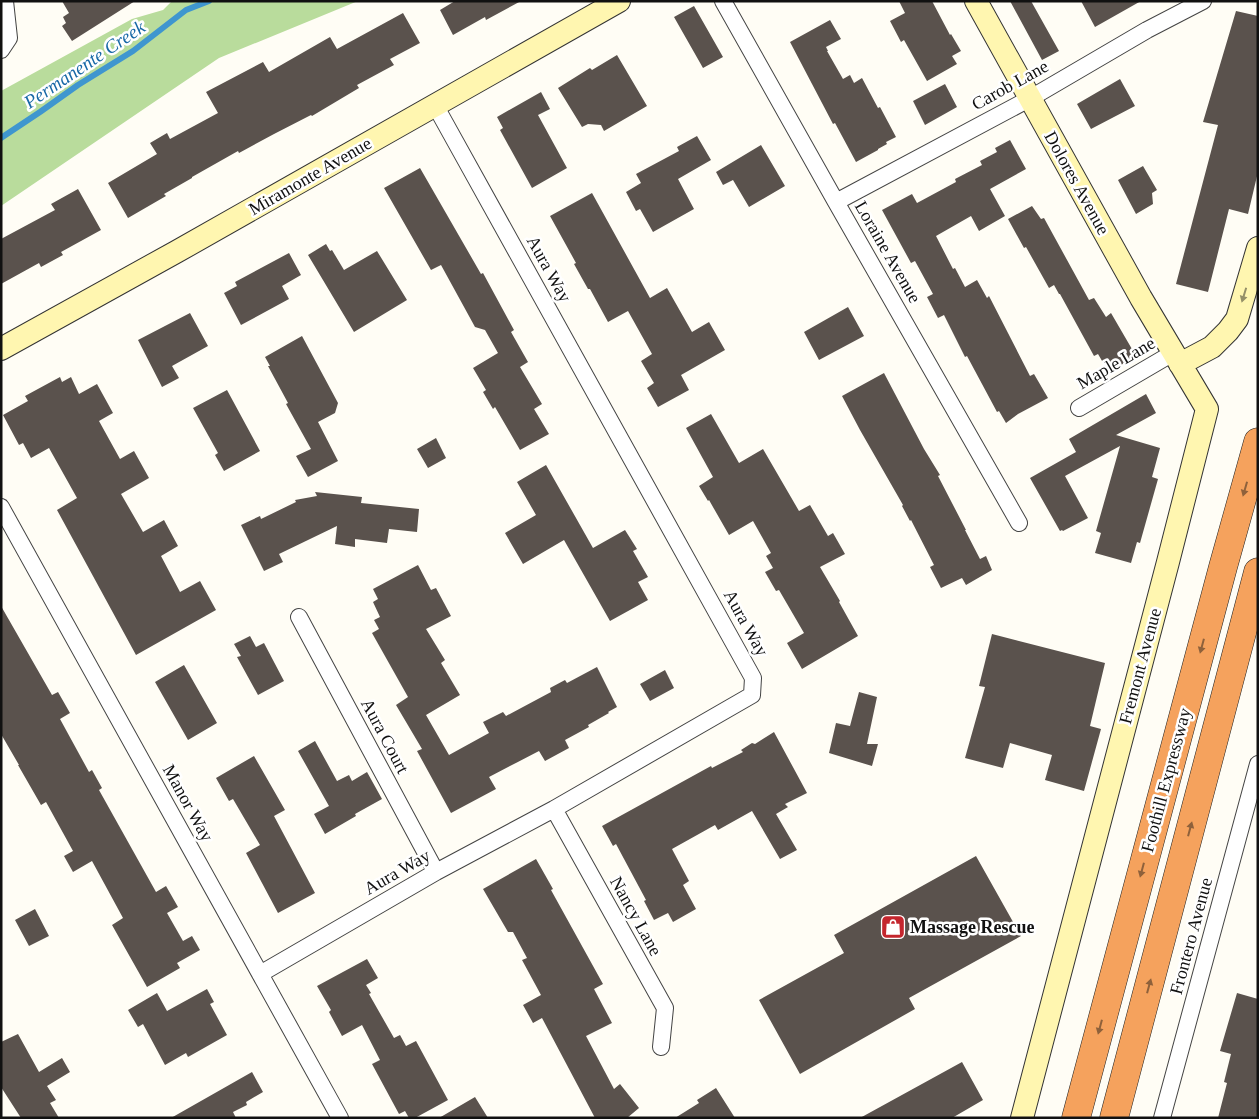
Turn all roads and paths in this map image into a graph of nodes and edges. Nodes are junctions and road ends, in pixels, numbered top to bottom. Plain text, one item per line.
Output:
1 (5, 1) edge
2 (619, 1) edge
3 (723, 1) edge
4 (976, 1) edge
5 (1203, 1) edge
6 (1, 50) edge
7 (1029, 99) junction
8 (435, 105) junction
9 (836, 202) junction
10 (1258, 248) edge
11 (1, 349) edge
12 (1176, 359) junction
13 (1079, 408) dead end
14 (1258, 442) edge
15 (1, 507) edge
16 (1018, 523) dead end
17 (1258, 572) edge
18 (299, 617) dead end
19 (1258, 764) edge
20 (554, 809) junction
21 (436, 872) junction
22 (260, 974) junction
23 (661, 1047) dead end
24 (340, 1118) edge
25 (1022, 1118) edge
26 (1076, 1118) edge
27 (1114, 1118) edge
28 (1162, 1118) edge

1 - 6 street
2 - 8 street, Miramonte Avenue
3 - 9 street, Loraine Avenue
4 - 7 street, Dolores Avenue
5 - 7 street, Carob Lane
7 - 9 street, Carob Lane
7 - 12 street, Dolores Avenue
8 - 11 street, Miramonte Avenue
8 - 20 street, Aura Way
9 - 16 street, Loraine Avenue
10 -> 12 street
12 - 13 street, Maple Lane
12 - 25 street, Fremont Avenue
14 -> 26 highway, Foothill Expressway
15 - 22 street, Manor Way
27 -> 17 highway, Foothill Expressway
18 - 21 street, Aura Court
19 - 28 street, Frontero Avenue
20 - 21 street, Aura Way
20 - 23 street, Nancy Lane
21 - 22 street, Aura Way
22 - 24 street, Manor Way

